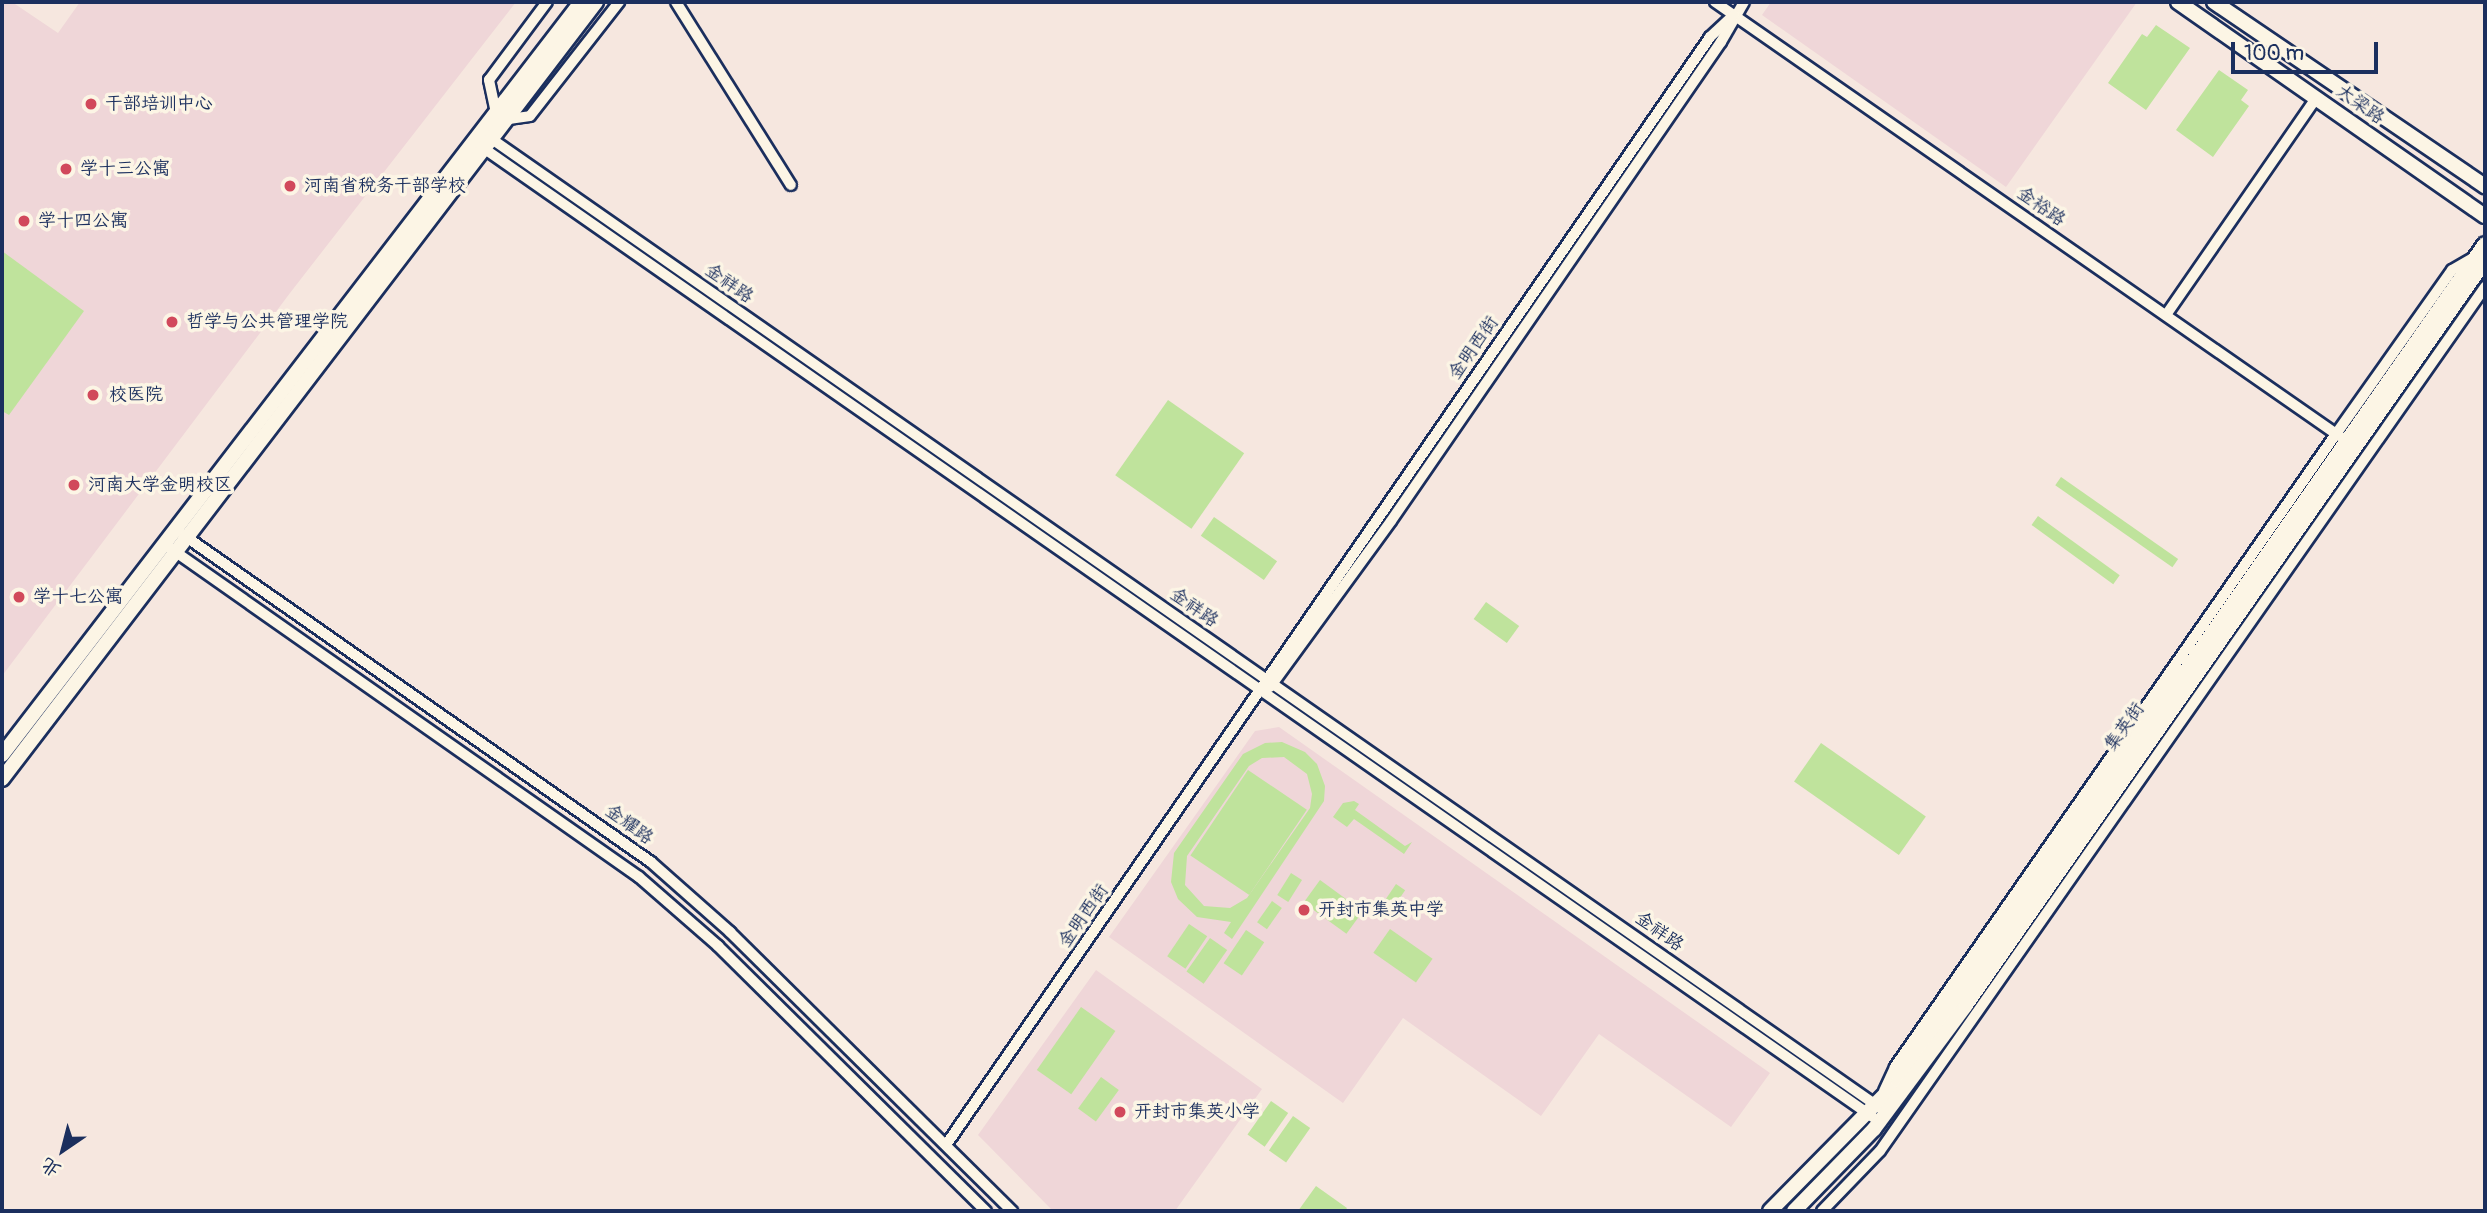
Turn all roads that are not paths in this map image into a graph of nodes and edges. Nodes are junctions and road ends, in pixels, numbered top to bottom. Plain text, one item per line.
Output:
1 (547, 2) edge
2 (581, 2) edge
3 (596, 2) edge
4 (619, 2) edge
5 (676, 2) edge
6 (1715, 2) edge
7 (1744, 2) edge
8 (2178, 2) edge
9 (2214, 2) edge
10 (1734, 15) junction
11 (2316, 99) junction
12 (502, 116) junction
13 (483, 141) junction
14 (791, 185) dead end
15 (2485, 186) edge
16 (2485, 216) edge
17 (2485, 244) edge
18 (2481, 259) edge
19 (2485, 287) edge
20 (2165, 315) junction
21 (2342, 438) junction
22 (182, 534) junction
23 (171, 548) junction
24 (1266, 686) junction
25 (2, 755) edge
26 (2, 779) edge
27 (1878, 1113) junction
28 (946, 1145) junction
29 (986, 1211) edge
30 (1012, 1211) edge
31 (1770, 1211) edge
32 (1794, 1211) edge
33 (1822, 1211) edge

1 - 12 street
2 - 12 main road
3 - 12 main road
4 - 12 street
5 - 14 street
6 - 10 street, 金裕路
7 - 10 street, 金明西街
8 - 11 main road, 大梁路
9 - 15 main road, 大梁路
10 - 20 street, 金裕路
10 - 24 street, 金明西街
11 - 16 main road, 大梁路
11 - 20 street
12 - 13 main road
13 - 22 main road
13 - 24 street, 金祥路
17 - 18 main road, 集英街
18 - 21 main road, 集英街
18 - 27 main road, 集英街
19 - 33 street
20 - 21 street, 金裕路
21 - 27 main road, 集英街
22 - 23 main road
22 - 28 street, 金耀路
23 - 25 main road
23 - 26 main road
23 - 29 street, 金耀路
24 - 27 street, 金祥路
24 - 28 street, 金明西街
27 - 31 main road, 集英街
27 - 32 main road, 集英街
28 - 30 street, 金耀路

